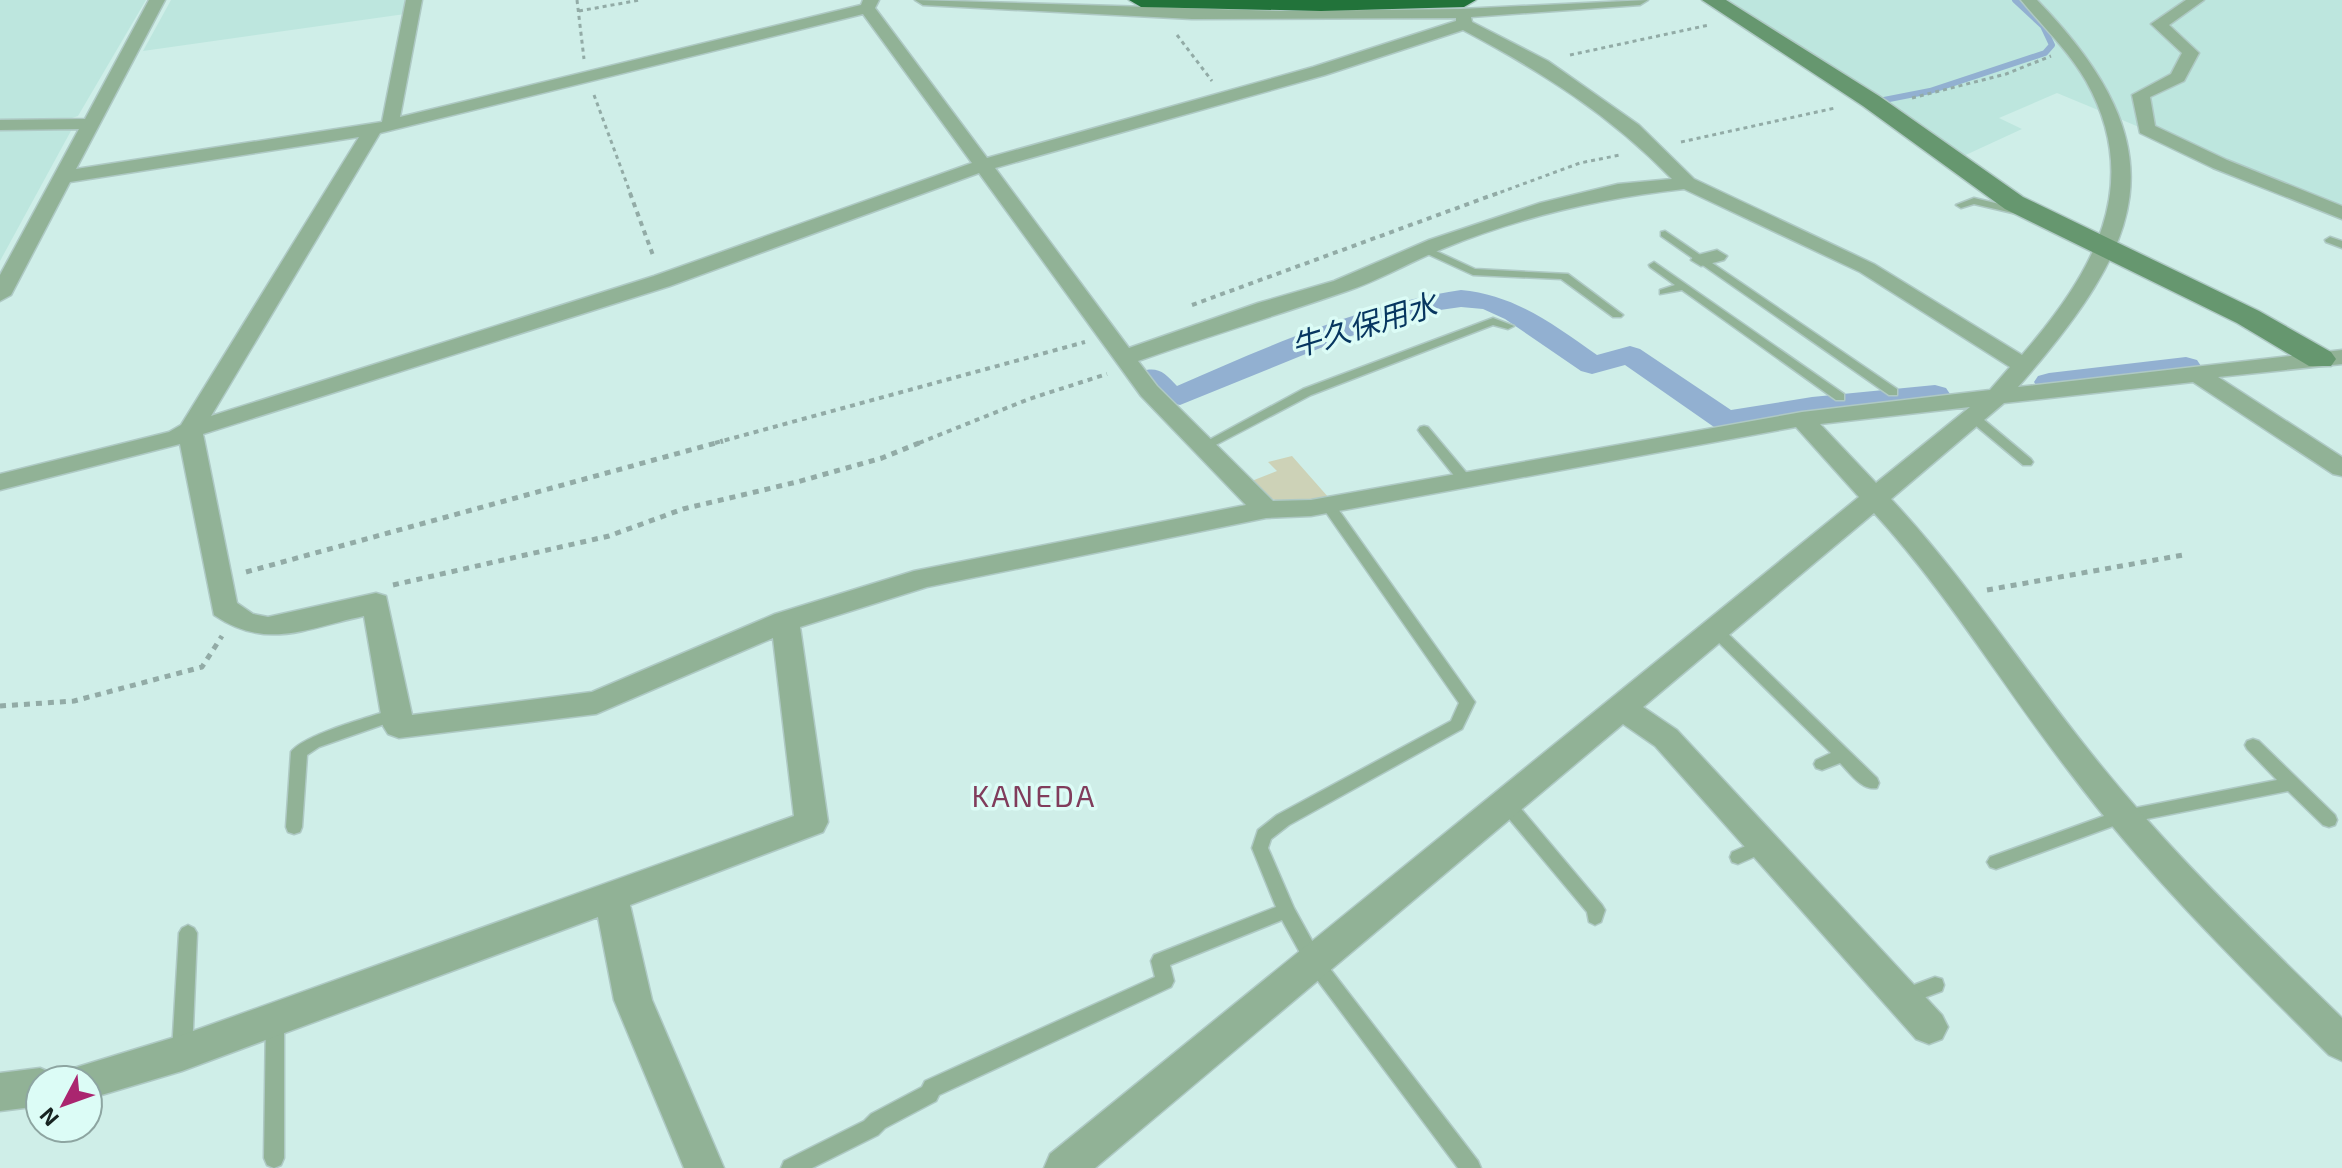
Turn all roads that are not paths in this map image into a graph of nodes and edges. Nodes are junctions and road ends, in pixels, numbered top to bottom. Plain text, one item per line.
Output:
1 (157, 0) edge
2 (414, 0) edge
3 (923, 0) edge
4 (1640, 0) edge
5 (1712, 0) edge
6 (2029, 0) edge
7 (2196, 0) edge
8 (869, 4) edge
9 (1150, 6) edge
10 (1464, 13) edge
11 (89, 124) junction
12 (0, 125) edge
13 (382, 127) junction
14 (981, 166) junction
15 (63, 177) junction
16 (1687, 183) junction
17 (1961, 205) dead end
18 (2342, 213) edge
19 (2037, 215) junction
20 (1665, 234) dead end
21 (2330, 240) dead end
22 (2107, 248) junction
23 (1425, 249) junction
24 (2341, 250) edge
25 (1654, 265) dead end
26 (1684, 286) junction
27 (1664, 292) dead end
28 (0, 295) edge
29 (1599, 302) junction
30 (1587, 306) dead end
31 (1617, 315) dead end
32 (1734, 321) junction
33 (1792, 323) junction
34 (1508, 326) dead end
35 (1716, 326) dead end
36 (1775, 328) dead end
37 (2331, 358) edge
38 (1128, 362) junction
39 (2024, 366) junction
40 (2197, 374) junction
41 (1997, 397) junction
42 (1904, 400) junction
43 (1853, 406) junction
44 (1973, 417) junction
45 (1802, 419) junction
46 (190, 430) junction
47 (1424, 430) dead end
48 (1202, 447) junction
49 (2027, 462) dead end
50 (2342, 468) edge
51 (1465, 480) junction
52 (0, 482) edge
53 (1875, 496) junction
54 (1328, 505) junction
55 (1266, 510) junction
56 (785, 621) junction
57 (1716, 631) junction
58 (1622, 708) junction
59 (397, 714) junction
60 (2253, 745) dead end
61 (1842, 755) junction
62 (1822, 764) dead end
63 (1871, 783) dead end
64 (2291, 784) junction
65 (1506, 803) junction
66 (2126, 817) junction
67 (2329, 820) dead end
68 (294, 827) dead end
69 (1996, 862) dead end
70 (611, 897) junction
71 (1286, 911) junction
72 (1595, 917) dead end
73 (188, 933) dead end
74 (1315, 963) junction
75 (1935, 985) dead end
76 (1902, 998) junction
77 (275, 1019) junction
78 (1929, 1027) dead end
79 (2342, 1043) edge
80 (182, 1053) junction
81 (104, 1076) edge
82 (24, 1089) edge
83 (0, 1092) edge
84 (274, 1158) dead end
85 (1085, 1161) edge
86 (704, 1168) edge
87 (791, 1168) edge
88 (1471, 1168) edge

1 - 11 street
2 - 13 street
3 - 9 street
4 - 10 street
5 - 19 street
6 - 22 street
7 - 18 street
8 - 13 street
8 - 14 street
9 - 10 highway
10 - 14 street
10 - 16 street
11 - 12 street
11 - 15 street
13 - 15 street
13 - 46 street
14 - 38 street
14 - 46 street
15 - 28 street
16 - 23 street
16 - 39 street
17 - 19 lane
19 - 22 street
20 - 33 lane
21 - 24 lane
22 - 37 street
22 - 39 street
23 - 29 lane
23 - 38 street
25 - 26 lane
26 - 27 lane
26 - 32 lane
29 - 30 lane
29 - 31 lane
32 - 35 lane
32 - 43 lane
33 - 36 lane
33 - 42 lane
34 - 48 lane
37 - 40 street
38 - 48 street
39 - 41 street
40 - 41 street
40 - 50 street
41 - 42 street
41 - 44 street
42 - 43 street
43 - 45 street
44 - 49 lane
44 - 53 street
45 - 51 street
45 - 53 street
46 - 52 street
46 - 59 street
47 - 51 lane
48 - 55 street
51 - 54 street
53 - 57 street
53 - 66 street
54 - 55 street
54 - 71 lane
55 - 56 street
56 - 59 street
56 - 70 street
57 - 58 street
57 - 61 lane
58 - 65 street
58 - 76 street
59 - 68 lane
60 - 64 lane
61 - 62 lane
61 - 63 lane
64 - 66 lane
64 - 67 lane
65 - 72 lane
65 - 74 street
66 - 69 lane
66 - 79 street
70 - 77 street
70 - 86 street
71 - 74 lane
71 - 87 lane
73 - 80 lane
74 - 85 street
74 - 88 lane
75 - 76 lane
76 - 78 street
77 - 80 street
77 - 84 lane
80 - 81 street
82 - 83 street

